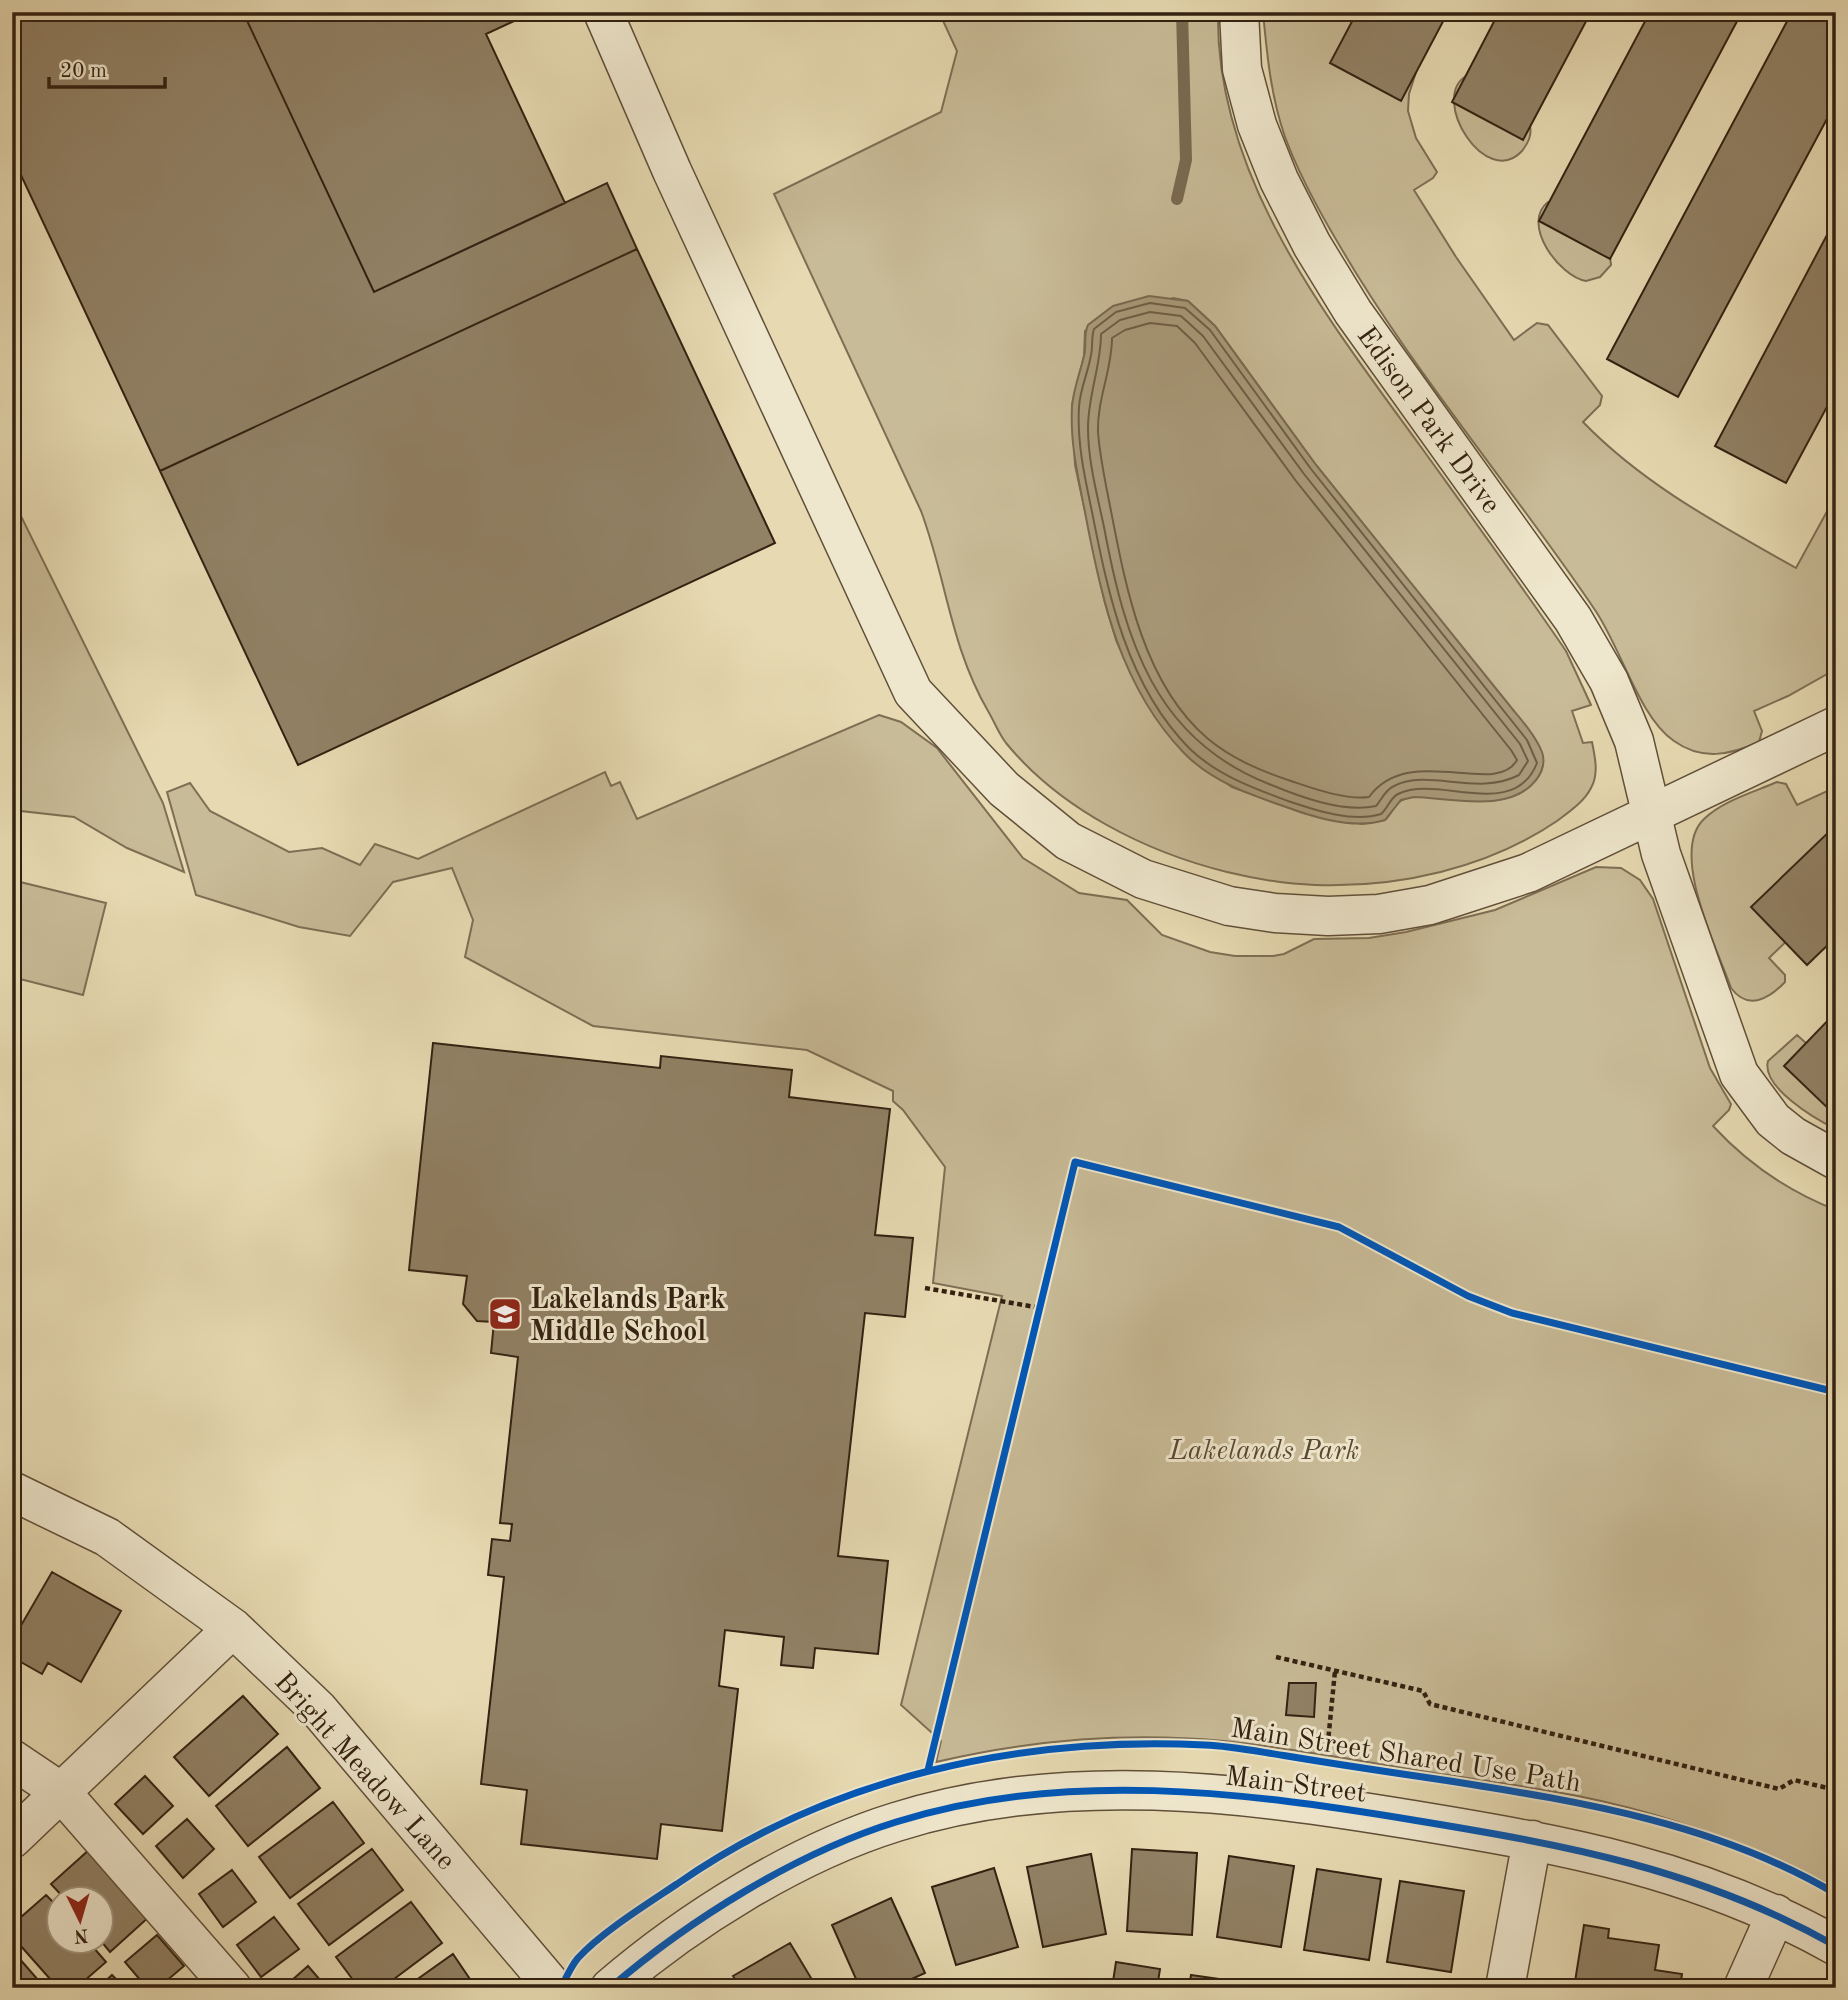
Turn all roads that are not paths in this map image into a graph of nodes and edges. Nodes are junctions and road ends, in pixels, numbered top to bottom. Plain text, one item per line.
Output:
1 (603, 12) edge
2 (1239, 12) edge
3 (1836, 726) edge
4 (1651, 815) junction
5 (1836, 1160) edge
6 (12, 1491) edge
7 (233, 1628) junction
8 (12, 1759) edge
9 (61, 1792) junction
10 (12, 1839) edge
11 (1532, 1840) junction
12 (1776, 1914) junction
13 (1836, 1946) edge
14 (214, 1981) edge
15 (555, 1988) edge
16 (610, 1988) edge
17 (1505, 1988) edge
18 (1743, 1988) edge

1 - 4 street
2 - 4 street, Edison Park Drive
3 - 4 street
4 - 5 street, Edison Park Drive
6 - 7 street, Bright Meadow Lane
7 - 9 street
7 - 15 street, Bright Meadow Lane
8 - 9 street
9 - 10 street
9 - 14 street
11 - 12 street, Main Street
11 - 16 street, Main Street
11 - 17 street
12 - 13 street, Main Street
12 - 18 street

